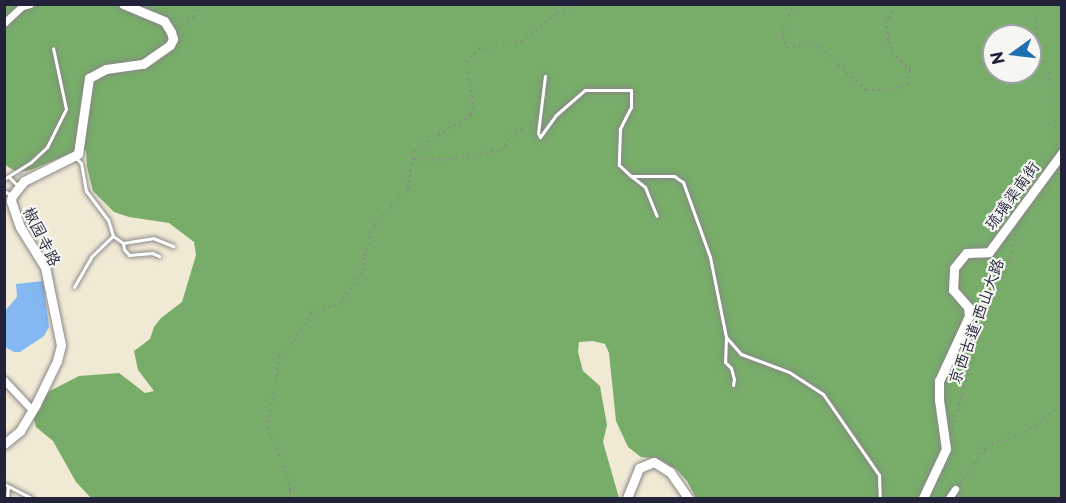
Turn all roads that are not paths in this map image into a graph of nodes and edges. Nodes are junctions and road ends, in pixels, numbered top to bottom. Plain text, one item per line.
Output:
1 (30, 4) edge
2 (123, 4) edge
3 (4, 23) edge
4 (53, 48) dead end
5 (545, 76) dead end
6 (1060, 155) edge
7 (75, 157) junction
8 (631, 176) junction
9 (9, 177) junction
10 (4, 179) edge
11 (19, 187) junction
12 (8, 194) edge
13 (657, 216) dead end
14 (113, 236) junction
15 (123, 243) junction
16 (173, 246) dead end
17 (159, 256) dead end
18 (74, 287) dead end
19 (726, 337) junction
20 (4, 380) edge
21 (733, 385) dead end
22 (32, 410) junction
23 (4, 444) edge
24 (6, 485) edge
25 (955, 489) road end
26 (7, 498) edge
27 (32, 498) edge
28 (627, 498) edge
29 (688, 498) edge
30 (880, 498) edge
31 (923, 498) edge
32 (949, 498) edge

1 - 3 street
2 - 7 street
4 - 9 lane
5 - 8 lane
6 - 31 street, 琉璃渠南街
7 - 11 street, 椒园寺路
7 - 14 lane
8 - 13 lane
8 - 19 lane
9 - 10 lane
9 - 11 lane
11 - 12 street, 椒园寺路
12 - 22 street, 椒园寺路
14 - 15 lane
14 - 18 lane
15 - 16 lane
15 - 17 lane
19 - 21 lane
19 - 30 lane
20 - 22 street
22 - 23 street, 椒园寺路
24 - 26 lane
24 - 27 lane
25 - 32 street
28 - 29 street

